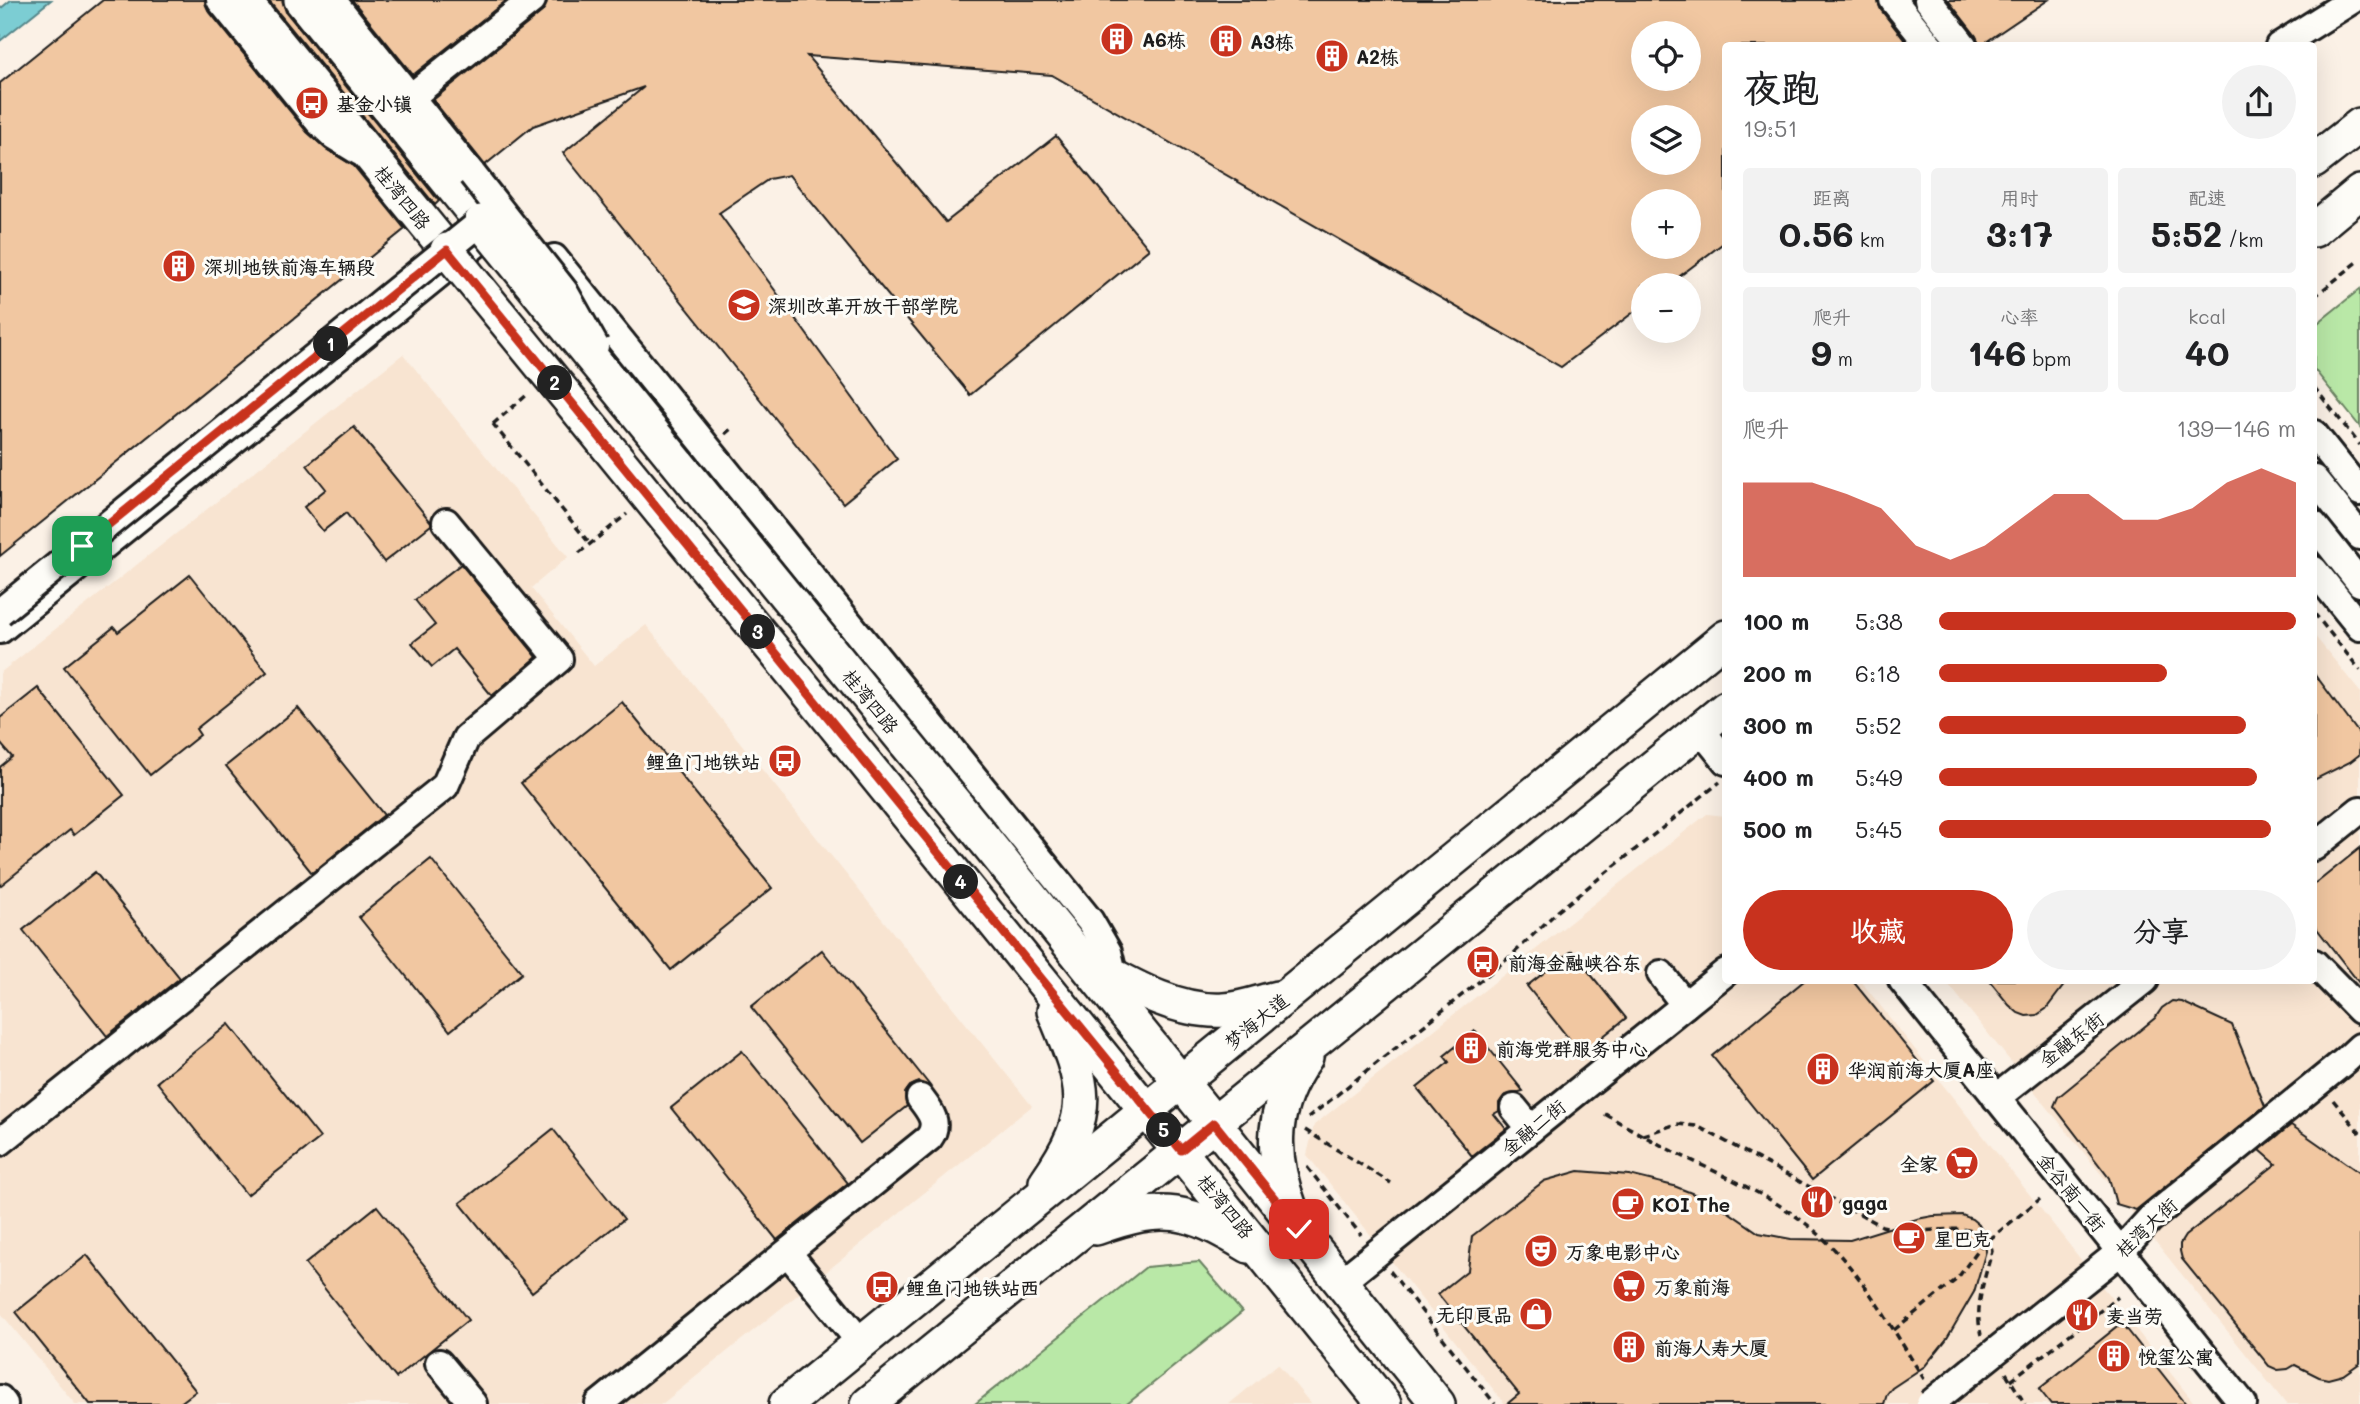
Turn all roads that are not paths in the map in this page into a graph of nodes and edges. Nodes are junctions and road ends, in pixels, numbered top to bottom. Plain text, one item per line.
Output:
1 (220, 0) edge
2 (243, 0) edge
3 (301, 0) edge
4 (332, 0) edge
5 (532, 0) edge
6 (1893, 0) edge
7 (1928, 0) edge
8 (2352, 0) edge
9 (1927, 42) edge
10 (1961, 42) edge
11 (2285, 42) edge
12 (411, 97) junction
13 (2360, 125) edge
14 (2317, 159) edge
15 (375, 162) junction
16 (464, 182) junction
17 (2360, 192) edge
18 (490, 215) junction
19 (2317, 228) edge
20 (447, 250) junction
21 (2317, 437) edge
22 (2356, 478) edge
23 (2317, 483) edge
24 (446, 522) dead end
25 (2317, 529) edge
26 (2360, 536) edge
27 (2317, 574) edge
28 (2360, 583) edge
29 (0, 612) edge
30 (2360, 627) edge
31 (0, 630) edge
32 (1722, 640) edge
33 (1722, 711) edge
34 (1700, 729) junction
35 (1722, 756) edge
36 (2360, 810) edge
37 (2317, 845) edge
38 (2317, 966) edge
39 (1661, 974) dead end
40 (1722, 975) edge
41 (1041, 980) junction
42 (1905, 984) edge
43 (2140, 984) edge
44 (1117, 991) junction
45 (1288, 995) junction
46 (1685, 1004) junction
47 (2360, 1010) edge
48 (1321, 1036) junction
49 (2360, 1047) edge
50 (1181, 1082) junction
51 (920, 1098) dead end
52 (1996, 1098) junction
53 (1514, 1108) dead end
54 (1147, 1110) junction
55 (1214, 1123) junction
56 (1531, 1129) junction
57 (0, 1142) edge
58 (1181, 1150) junction
59 (1027, 1208) junction
60 (1299, 1229) junction
61 (1074, 1236) junction
62 (2120, 1252) junction
63 (788, 1253) junction
64 (1265, 1256) junction
65 (1340, 1282) junction
66 (860, 1343) junction
67 (439, 1363) dead end
68 (1928, 1394) edge
69 (0, 1399) edge
70 (4, 1404) edge
71 (472, 1404) edge
72 (599, 1404) edge
73 (786, 1404) edge
74 (868, 1404) edge
75 (1384, 1404) edge
76 (1438, 1404) edge
77 (2243, 1404) edge

1 - 15 street
2 - 15 main road, 桂湾四路
3 - 16 main road, 桂湾四路
4 - 12 street
5 - 12 street
6 - 9 street
7 - 10 street
8 - 11 street
12 - 16 street
13 - 14 main road
15 - 20 main road, 桂湾四路
16 - 18 main road, 桂湾四路
17 - 19 main road
18 - 20 street, bridge
18 - 44 main road, 桂湾四路, bridge
20 - 29 street, bridge
20 - 41 main road, 桂湾四路, bridge
21 - 22 street
23 - 26 street
24 - 57 street
25 - 28 street
27 - 30 street
31 - 44 street
32 - 45 main road, 梦海大道
33 - 34 main road
34 - 35 street
34 - 48 main road
36 - 37 street
38 - 47 street
39 - 46 street
40 - 46 street, 金融二街
41 - 54 main road, 桂湾四路
41 - 59 main road
42 - 52 street, 金谷南一街
43 - 52 street, 金融东街
44 - 45 main road
44 - 50 main road, 桂湾四路
45 - 50 main road, 梦海大道
46 - 56 street, 金融二街
48 - 55 main road
48 - 60 main road
49 - 62 street, 桂湾大街
50 - 54 main road, 梦海大道
50 - 55 main road, 桂湾四路
51 - 63 street
52 - 62 street, 金谷南一街
53 - 56 street
54 - 58 main road, 桂湾四路
54 - 59 main road, 梦海大道
55 - 58 main road
55 - 60 main road, 桂湾四路
56 - 65 street, 金融二街
58 - 61 main road
58 - 64 main road, 桂湾四路
59 - 66 main road, 梦海大道
60 - 65 main road, 桂湾四路
61 - 64 main road
61 - 74 main road
62 - 68 street, 桂湾大街, bridge
62 - 77 street, 金谷南一街
63 - 66 street
63 - 72 street
64 - 75 main road, 桂湾四路
65 - 76 main road, 桂湾四路
66 - 73 main road, 梦海大道
67 - 71 street
69 - 70 street

